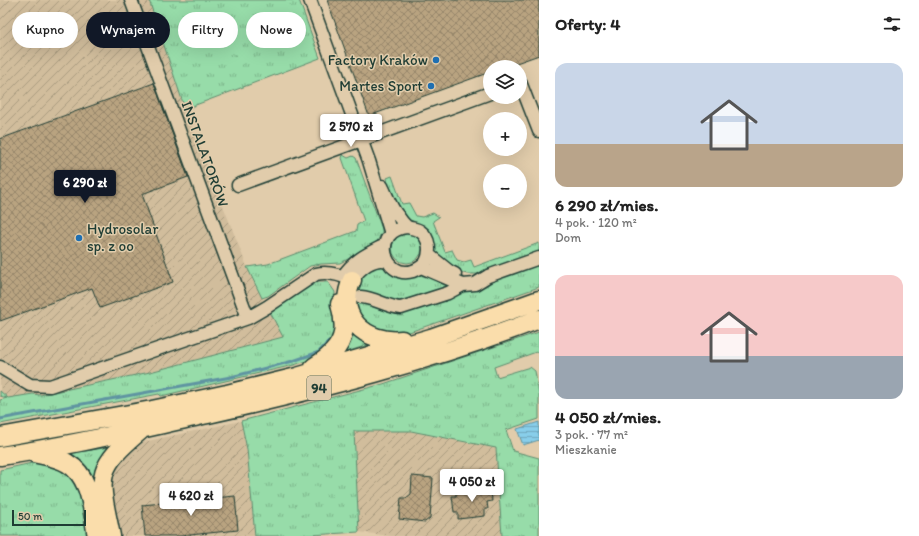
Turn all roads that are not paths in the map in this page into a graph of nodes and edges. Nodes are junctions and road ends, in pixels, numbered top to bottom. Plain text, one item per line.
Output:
1 (131, 0) edge
2 (310, 0) edge
3 (483, 96) edge
4 (527, 100) edge
5 (539, 130) edge
6 (361, 140) junction
7 (369, 161) junction
8 (238, 185) dead end
9 (407, 227) junction
10 (391, 234) junction
11 (385, 245) junction
12 (429, 255) junction
13 (539, 258) edge
14 (388, 261) junction
15 (421, 266) junction
16 (488, 276) junction
17 (347, 278) junction
18 (462, 284) junction
19 (361, 297) dead end
20 (539, 300) edge
21 (248, 318) junction
22 (539, 319) edge
23 (431, 338) junction
24 (0, 367) edge
25 (297, 377) junction
26 (144, 428) junction
27 (0, 437) edge
28 (29, 452) junction
29 (0, 456) edge
30 (97, 536) edge
31 (111, 536) edge

1 - 21 street, INSTALATORÓW
2 - 6 street
3 - 6 street
4 - 5 street
6 - 7 street
6 - 8 street
7 - 9 street
7 - 10 street
9 - 10 street
9 - 12 street
10 - 11 street
11 - 14 street
11 - 17 street
12 - 15 street
12 - 16 street
13 - 16 street
14 - 15 street
14 - 17 street
15 - 18 street
16 - 18 street
17 - 21 street
17 - 23 highway
17 - 25 highway
18 - 19 street
20 - 23 highway, 94
21 - 24 street
22 - 26 highway, 94
23 - 25 highway, 94
25 - 27 highway, 94
26 - 28 highway, 94
26 - 31 highway
28 - 29 highway, 94
28 - 30 highway

